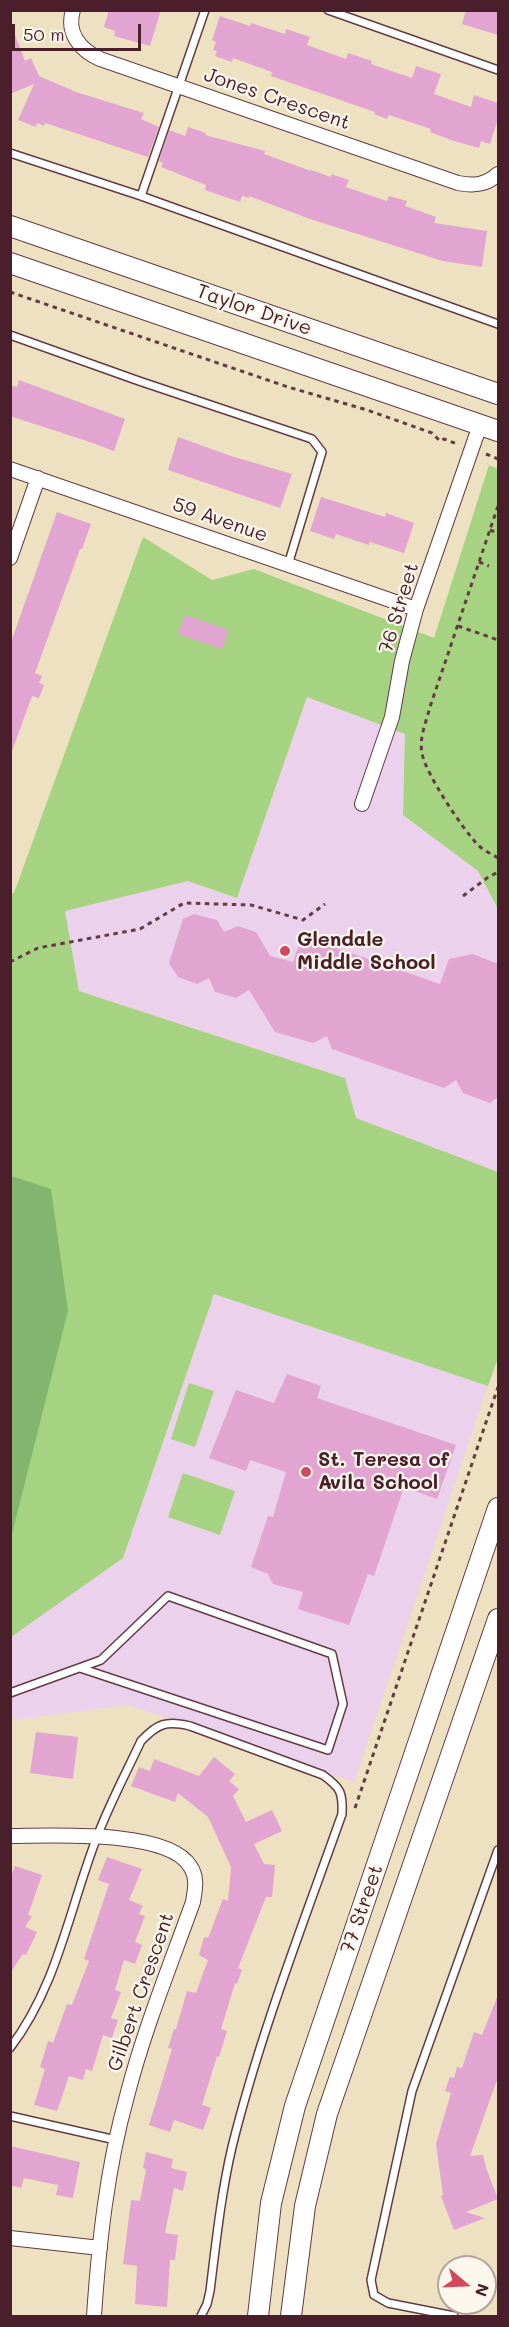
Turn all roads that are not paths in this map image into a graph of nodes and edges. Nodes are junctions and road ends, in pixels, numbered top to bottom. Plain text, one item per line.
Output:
1 (73, 10) edge
2 (206, 10) edge
3 (328, 10) edge
4 (498, 69) edge
5 (180, 87) junction
6 (10, 153) edge
7 (498, 174) edge
8 (141, 196) junction
9 (10, 226) edge
10 (10, 263) edge
11 (498, 324) edge
12 (10, 335) edge
13 (498, 394) edge
14 (489, 428) edge
15 (10, 469) edge
16 (38, 478) junction
17 (10, 558) edge
18 (288, 565) junction
19 (416, 609) junction
20 (362, 804) dead end
21 (498, 1508) edge
22 (498, 1619) edge
23 (80, 1668) junction
24 (10, 1693) edge
25 (10, 1836) edge
26 (97, 1836) junction
27 (498, 1850) edge
28 (10, 2048) edge
29 (10, 2116) edge
30 (116, 2140) junction
31 (10, 2238) edge
32 (100, 2248) junction
33 (94, 2316) edge
34 (201, 2316) edge
35 (258, 2316) edge
36 (291, 2316) edge
37 (454, 2316) edge

1 - 5 street, Jones Crescent
2 - 5 lane
3 - 4 lane
5 - 7 street, Jones Crescent
5 - 8 lane
6 - 8 lane
8 - 11 lane
9 - 13 main road, Taylor Drive
10 - 14 main road, Taylor Drive
12 - 18 lane
14 - 19 street, 76 Street
15 - 16 street, 59 Avenue
16 - 17 street
16 - 18 street, 59 Avenue
18 - 19 street, 59 Avenue
19 - 20 street, 76 Street
21 - 35 main road, 77 Street
22 - 36 main road, 77 Street
23 - 23 lane
23 - 24 lane
25 - 26 street, Gilbert Crescent
26 - 28 lane
26 - 30 street, Gilbert Crescent
26 - 34 lane
27 - 37 lane
29 - 30 lane
30 - 32 street, Gilbert Crescent
31 - 32 street
32 - 33 street, Gilbert Crescent

